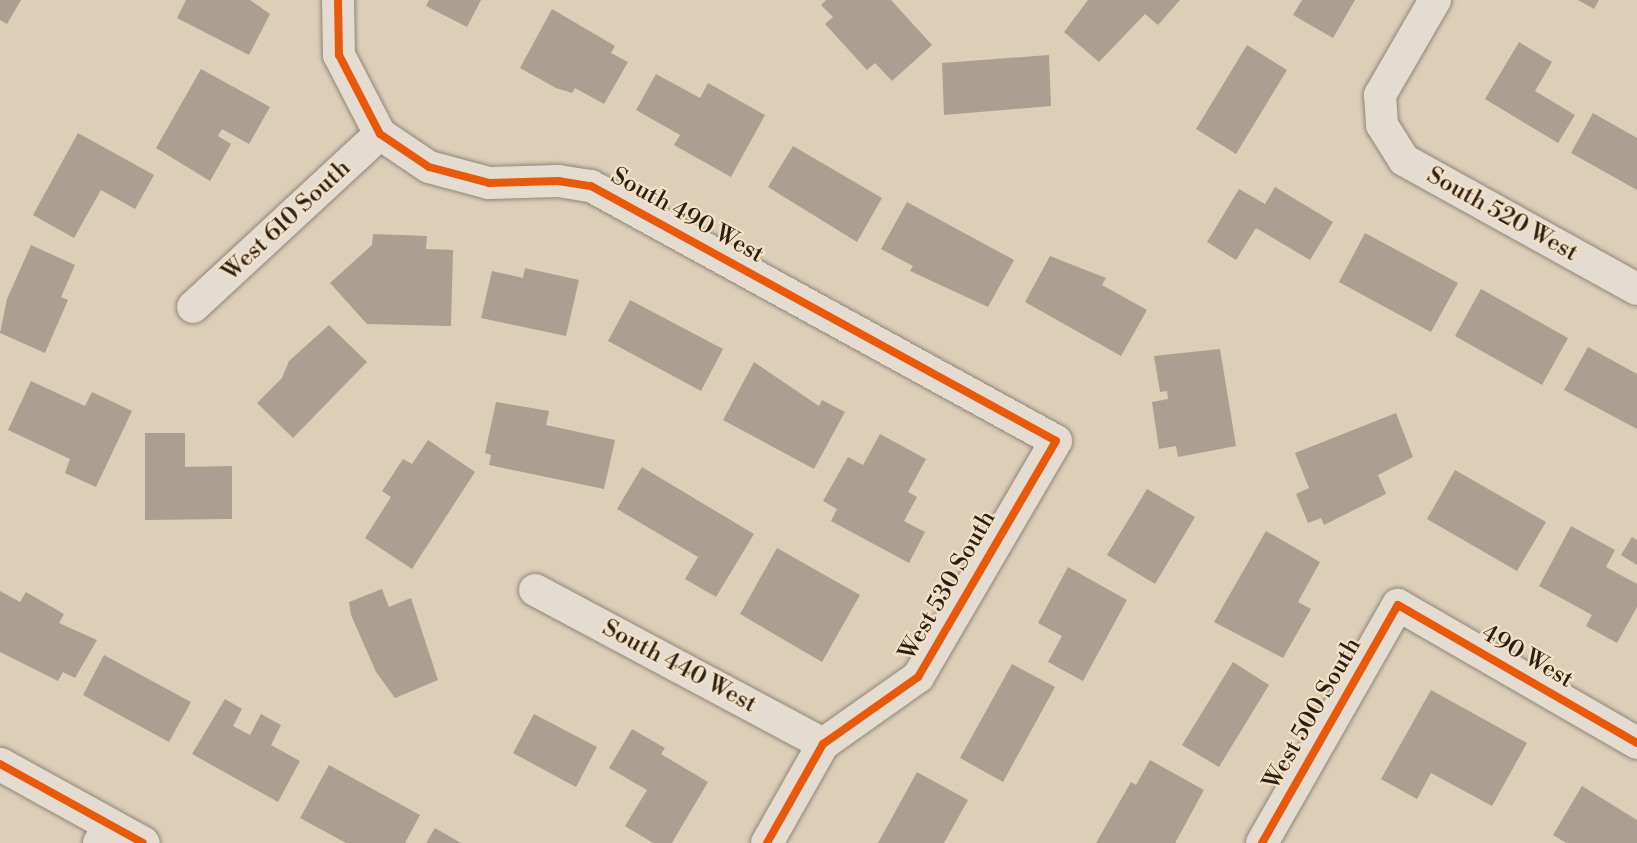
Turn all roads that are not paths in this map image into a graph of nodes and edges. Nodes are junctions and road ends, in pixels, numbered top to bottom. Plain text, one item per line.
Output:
1 (338, 0) edge
2 (1435, 0) edge
3 (380, 134) junction
4 (1637, 289) edge
5 (193, 307) dead end
6 (1056, 441) joint
7 (535, 590) dead end
8 (1398, 605) joint
9 (1637, 743) edge
10 (823, 744) junction
11 (0, 764) edge
12 (104, 834) edge
13 (143, 843) edge
14 (767, 843) edge
15 (1262, 843) edge

1 - 3 street, South 490 West
2 - 4 street, South 520 West
3 - 5 street, West 610 South
3 - 6 street, South 490 West
6 - 10 street, West 530 South
7 - 10 street, South 440 West
8 - 9 street, 490 West
8 - 15 street, West 500 South
10 - 14 street, West 530 South
11 - 12 main road
12 - 13 main road

